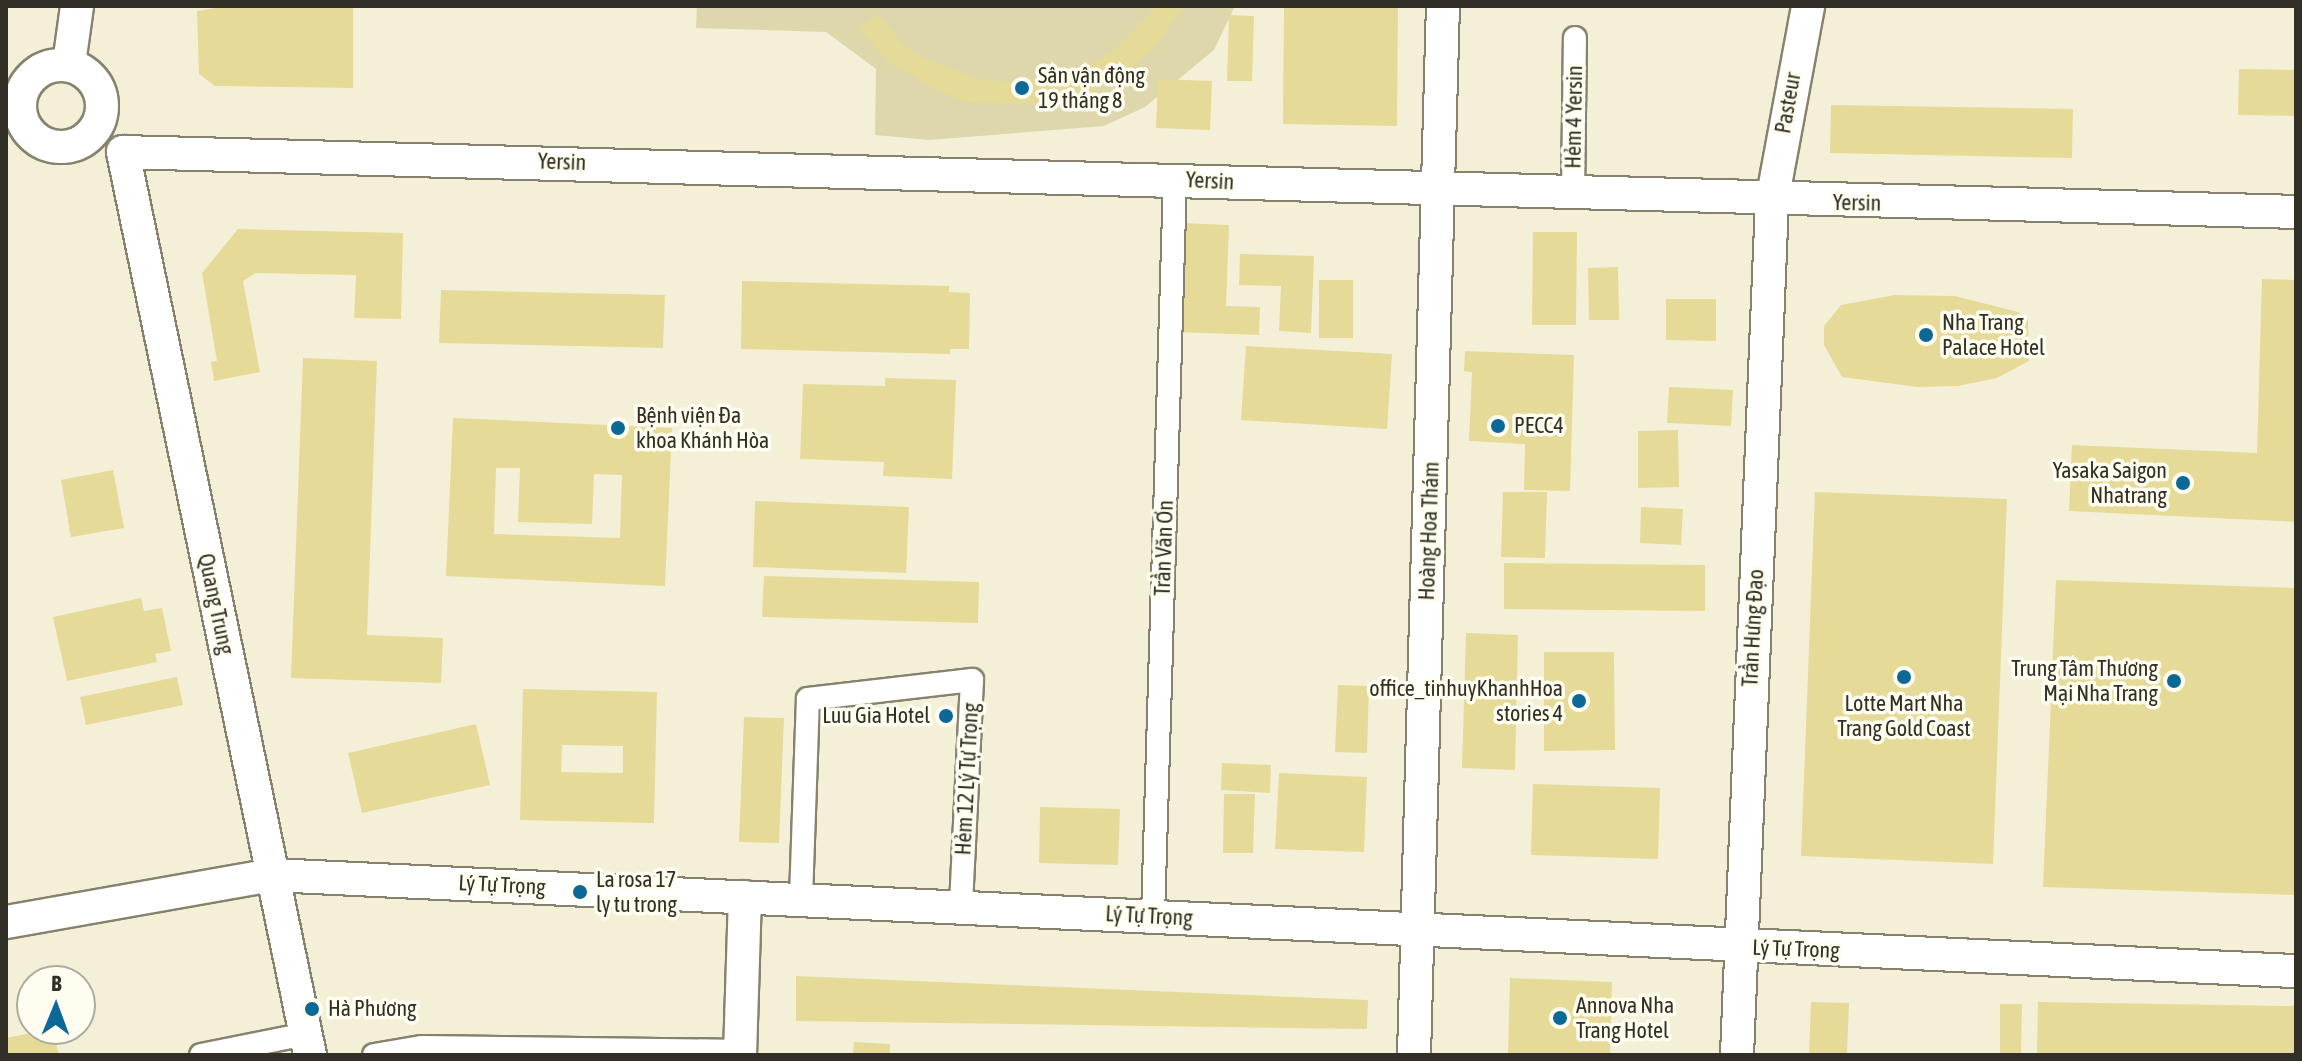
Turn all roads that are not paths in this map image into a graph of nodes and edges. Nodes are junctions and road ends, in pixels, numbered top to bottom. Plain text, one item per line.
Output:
1 (77, 6) edge
2 (1443, 6) edge
3 (1808, 6) edge
4 (1575, 38) dead end
5 (69, 64) junction
6 (96, 129) junction
7 (15, 130) edge
8 (123, 152) junction
9 (1175, 180) junction
10 (1438, 192) junction
11 (1573, 196) junction
12 (1772, 201) junction
13 (2296, 212) edge
14 (272, 875) junction
15 (745, 897) junction
16 (801, 898) junction
17 (961, 907) junction
18 (1153, 916) junction
19 (6, 922) edge
20 (1418, 933) junction
21 (1739, 948) junction
22 (2292, 970) edge
23 (308, 1044) edge
24 (740, 1053) edge
25 (201, 1055) edge
26 (374, 1055) edge
27 (1414, 1055) edge
28 (1737, 1055) edge

1 - 5 street
2 - 10 street, Hoàng Hoa Thám
3 - 12 street, Pasteur
4 - 11 street, Hẻm 4 Yersin
5 - 6 street
5 - 7 street
6 - 7 street
6 - 8 street
8 - 9 street, Yersin
8 - 14 street, Quang Trung
9 - 10 street, Yersin
9 - 18 street, Trần Văn Ơn
10 - 11 street, Yersin
10 - 20 street, Hoàng Hoa Thám
11 - 12 street, Yersin
12 - 13 street, Yersin
12 - 21 street, Trần Hưng Đạo
14 - 15 street, Lý Tự Trọng
14 - 19 street, Lý Tự Trọng
14 - 23 street, Quang Trung
15 - 16 street, Lý Tự Trọng
15 - 24 street
16 - 17 street, Lý Tự Trọng
16 - 17 street, Hẻm 12 Lý Tự Trọng
17 - 18 street, Lý Tự Trọng
18 - 20 street, Lý Tự Trọng
20 - 21 street, Lý Tự Trọng
20 - 27 street, Hoàng Hoa Thám
21 - 22 street, Lý Tự Trọng
21 - 28 street, Trần Hưng Đạo
23 - 25 street
24 - 26 street

